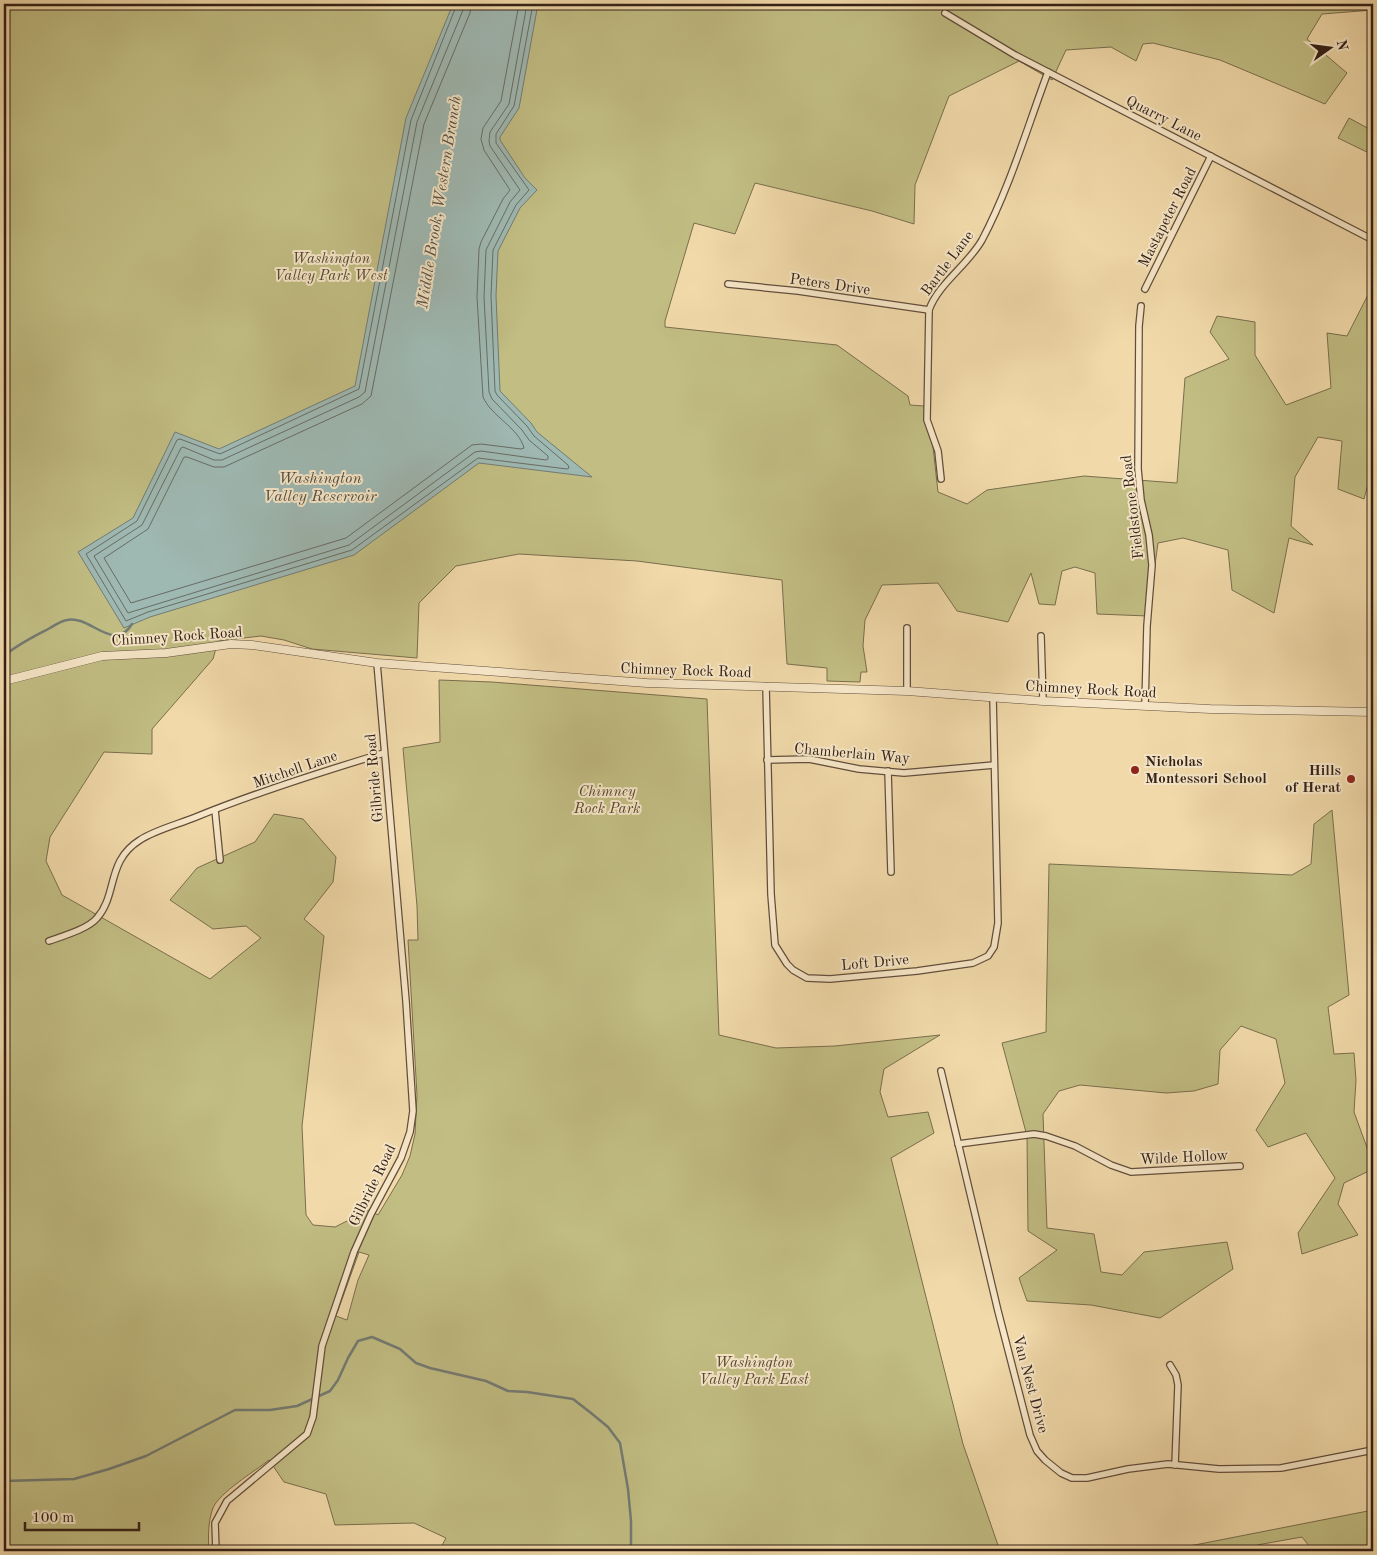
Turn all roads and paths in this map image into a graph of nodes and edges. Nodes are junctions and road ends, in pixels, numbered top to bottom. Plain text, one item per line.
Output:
1 (945, 13) dead end
2 (1048, 72) junction
3 (1211, 156) junction
4 (1373, 240) edge
5 (728, 284) dead end
6 (1145, 289) dead end
7 (1141, 306) dead end
8 (929, 310) junction
9 (941, 480) dead end
10 (907, 628) dead end
11 (1041, 636) dead end
12 (377, 663) junction
13 (4, 681) edge
14 (766, 686) junction
15 (906, 691) junction
16 (993, 697) junction
17 (1043, 701) junction
18 (1145, 706) junction
19 (1373, 712) edge
20 (384, 752) junction
21 (767, 760) junction
22 (994, 765) junction
23 (888, 771) junction
24 (214, 810) junction
25 (220, 860) dead end
26 (891, 872) dead end
27 (49, 941) dead end
28 (941, 1071) dead end
29 (958, 1144) junction
30 (1240, 1166) dead end
31 (1170, 1365) dead end
32 (1373, 1450) edge
33 (1175, 1465) junction
34 (216, 1551) edge

1 - 2 street, Quarry Lane
2 - 3 street, Quarry Lane
2 - 8 street, Bartle Lane
3 - 4 street, Quarry Lane
3 - 6 street, Mastapeter Road
5 - 8 street, Peters Drive
7 - 18 street, Fieldstone Road
8 - 9 street, Bartle Lane
10 - 15 street
11 - 17 street
12 - 13 street, Chimney Rock Road
12 - 14 street, Chimney Rock Road
12 - 20 street, Gilbride Road
14 - 15 street, Chimney Rock Road
14 - 21 street, Loft Drive
15 - 16 street, Chimney Rock Road
16 - 17 street, Chimney Rock Road
16 - 22 street, Loft Drive
17 - 18 street, Chimney Rock Road
18 - 19 street, Chimney Rock Road
20 - 24 street, Mitchell Lane
20 - 34 street, Gilbride Road
21 - 22 street, Loft Drive
21 - 23 street, Chamberlain Way
22 - 23 street, Chamberlain Way
23 - 26 street
24 - 25 street
24 - 27 street, Mitchell Lane
28 - 29 street, Van Nest Drive
29 - 30 street, Wilde Hollow
29 - 33 street, Van Nest Drive
31 - 33 street
32 - 33 street, Van Nest Drive

